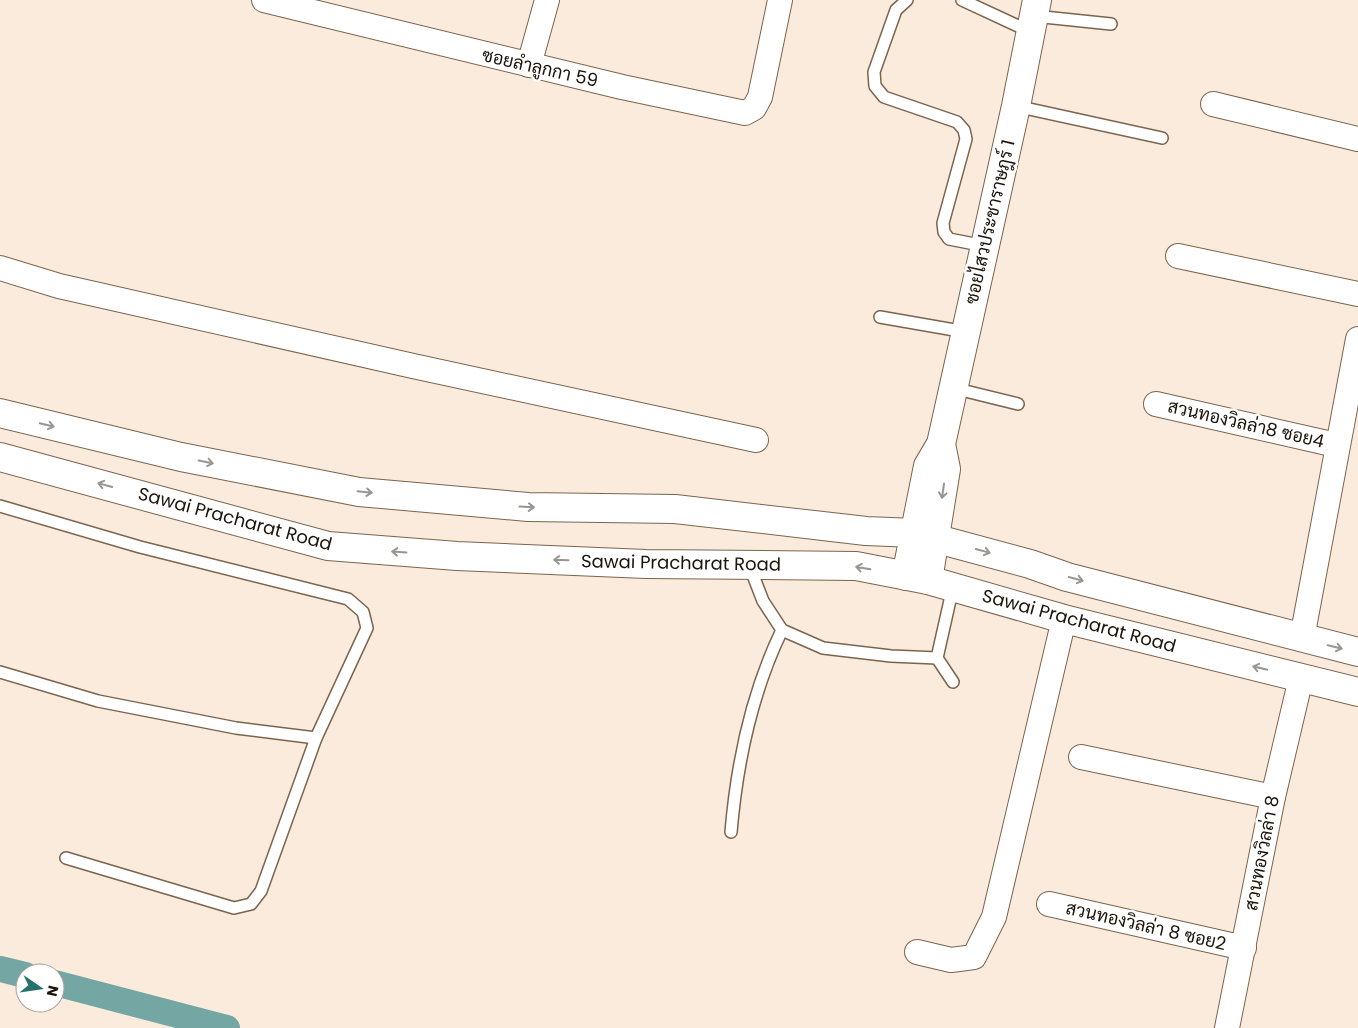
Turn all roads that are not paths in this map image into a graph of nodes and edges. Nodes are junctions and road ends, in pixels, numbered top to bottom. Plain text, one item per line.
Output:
1 (264, 0) edge
2 (547, 0) edge
3 (780, 0) edge
4 (907, 0) edge
5 (962, 0) edge
6 (1034, 16) edge
7 (1111, 24) dead end
8 (529, 65) junction
9 (1213, 104) dead end
10 (1016, 106) junction
11 (1162, 138) dead end
12 (1358, 139) edge
13 (985, 246) junction
14 (1178, 256) dead end
15 (0, 268) edge
16 (1358, 294) edge
17 (880, 317) dead end
18 (966, 332) junction
19 (1358, 340) edge
20 (953, 388) junction
21 (1018, 404) dead end
22 (1156, 404) dead end
23 (0, 413) edge
24 (756, 440) dead end
25 (1336, 445) junction
26 (0, 457) edge
27 (0, 506) edge
28 (926, 536) junction
29 (1030, 564) junction
30 (749, 565) junction
31 (929, 581) junction
32 (1019, 605) junction
33 (1064, 619) junction
34 (782, 630) junction
35 (1302, 638) junction
36 (1358, 652) edge
37 (937, 658) junction
38 (0, 672) edge
39 (1302, 678) junction
40 (953, 682) dead end
41 (1358, 692) edge
42 (316, 738) junction
43 (1081, 757) dead end
44 (1273, 797) junction
45 (731, 832) dead end
46 (66, 858) dead end
47 (1049, 904) dead end
48 (1244, 948) junction
49 (917, 952) dead end
50 (1227, 1028) edge

1 - 8 street, ซอยลำลูกกา 59
2 - 8 street
3 - 8 street, ซอยลำลูกกา 59
4 - 13 lane
5 - 6 lane
6 - 7 lane
6 - 10 main road, ซอยไสวประชาราษฎร์ 1
9 - 12 street
10 - 11 lane
10 - 13 main road, ซอยไสวประชาราษฎร์ 1
13 - 18 main road, ซอยไสวประชาราษฎร์ 1
14 - 16 street
15 - 24 street
17 - 18 lane
18 - 20 main road, ซอยไสวประชาราษฎร์ 1
19 - 25 street
20 - 21 lane
20 - 28 main road, ซอยไสวประชาราษฎร์ 1
22 - 25 street, สวนทองวิลล่า8 ซอย4
23 -> 28 main road
25 - 35 street
30 -> 26 main road, Sawai Pracharat Road
27 - 42 lane
28 -> 29 main road
28 - 31 main road
29 - 32 main road
29 -> 35 main road
31 -> 30 main road, Sawai Pracharat Road
30 - 34 lane
31 - 32 main road, Sawai Pracharat Road
31 - 37 lane
32 - 33 main road, Sawai Pracharat Road
39 -> 33 main road, Sawai Pracharat Road
33 - 49 street
34 - 37 lane
34 - 45 lane
35 -> 36 main road
37 - 40 lane
38 - 42 lane
39 - 41 main road, Sawai Pracharat Road
39 - 44 street, สวนทองวิลล่า 8
42 - 46 lane
43 - 44 street
44 - 48 street, สวนทองวิลล่า 8
47 - 48 street, สวนทองวิลล่า 8 ซอย2
48 - 50 street, สวนทองวิลล่า 8

